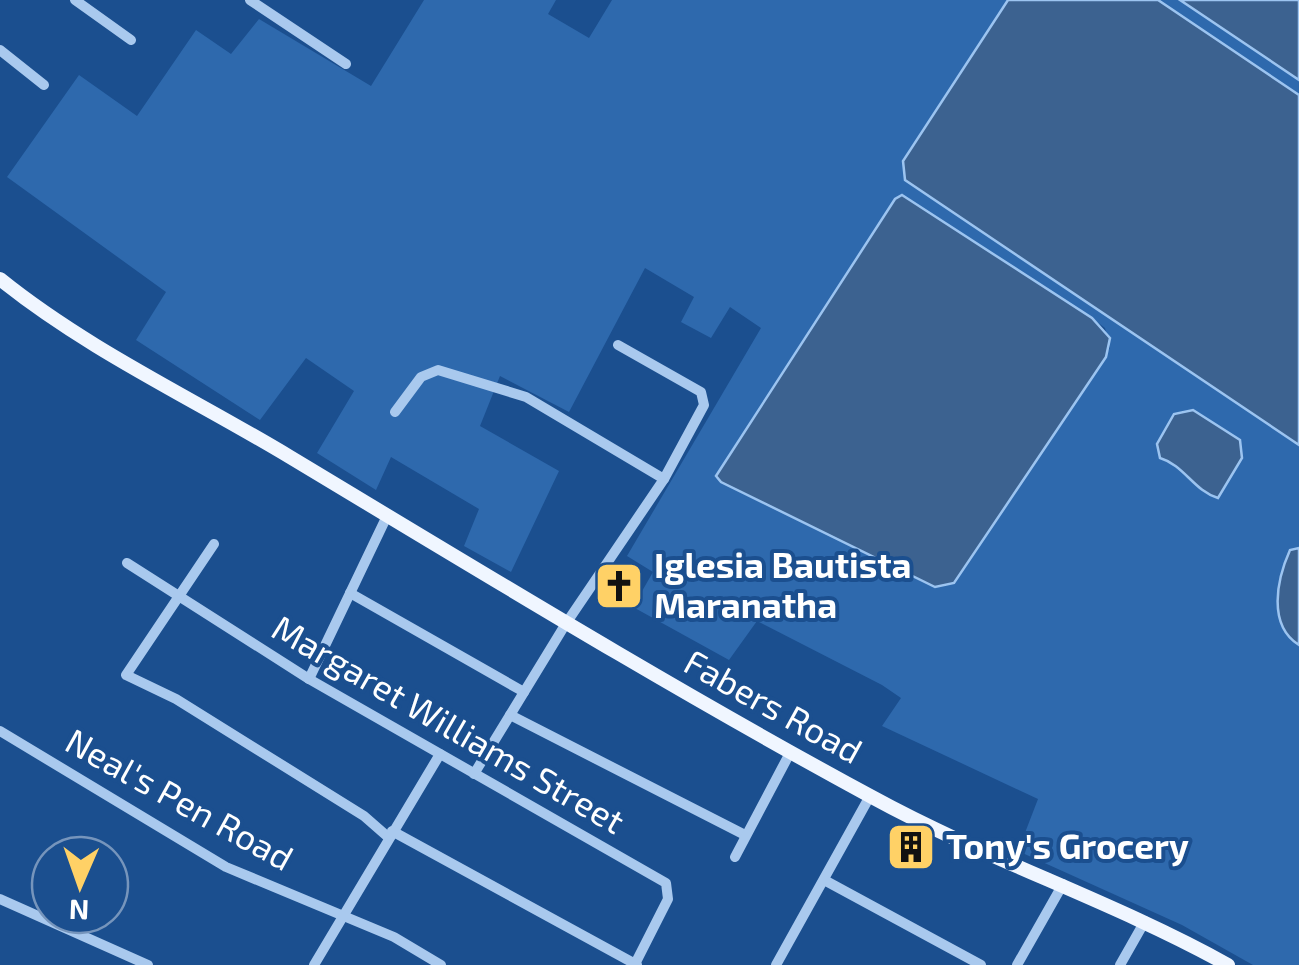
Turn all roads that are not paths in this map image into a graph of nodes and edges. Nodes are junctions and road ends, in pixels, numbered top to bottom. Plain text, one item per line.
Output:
1 (75, 0) edge
2 (250, 0) edge
3 (131, 40) dead end
4 (0, 50) edge
5 (346, 64) dead end
6 (44, 85) dead end
7 (0, 279) edge
8 (618, 346) dead end
9 (395, 412) dead end
10 (664, 478) junction
11 (387, 516) junction
12 (214, 544) dead end
13 (127, 564) dead end
14 (350, 593) junction
15 (179, 596) junction
16 (565, 625) junction
17 (309, 679) junction
18 (524, 692) junction
19 (510, 716) junction
20 (0, 731) edge
21 (791, 750) junction
22 (440, 754) junction
23 (474, 774) junction
24 (870, 796) junction
25 (390, 834) junction
26 (745, 835) junction
27 (735, 857) dead end
28 (826, 881) junction
29 (1064, 884) junction
30 (0, 899) edge
31 (340, 915) junction
32 (1145, 921) junction
33 (636, 964) edge
34 (148, 965) edge
35 (314, 965) edge
36 (442, 965) edge
37 (776, 965) edge
38 (981, 965) edge
39 (1017, 965) edge
40 (1120, 965) edge
41 (1228, 965) edge

1 - 3 street
2 - 5 street
4 - 6 street
7 - 11 main road, Fabers Road
8 - 10 street
9 - 10 street
10 - 16 street
11 - 14 street
11 - 16 main road, Fabers Road
12 - 15 street
13 - 15 street, Margaret Williams Street
14 - 17 street
14 - 18 street
15 - 17 street, Margaret Williams Street
15 - 25 street
16 - 18 street
16 - 21 main road, Fabers Road
17 - 22 street, Margaret Williams Street
18 - 19 street
19 - 23 street
19 - 26 street
20 - 31 street, Neal's Pen Road
21 - 24 main road, Fabers Road
21 - 26 street
22 - 23 street, Margaret Williams Street
22 - 25 street
23 - 33 street, Margaret Williams Street
24 - 28 street
24 - 29 main road, Fabers Road
25 - 31 street
25 - 33 street
26 - 27 street
28 - 37 street
28 - 38 street
29 - 32 main road, Fabers Road
29 - 39 street
30 - 34 street
31 - 35 street
31 - 36 street, Neal's Pen Road
32 - 40 street
32 - 41 main road, Fabers Road

